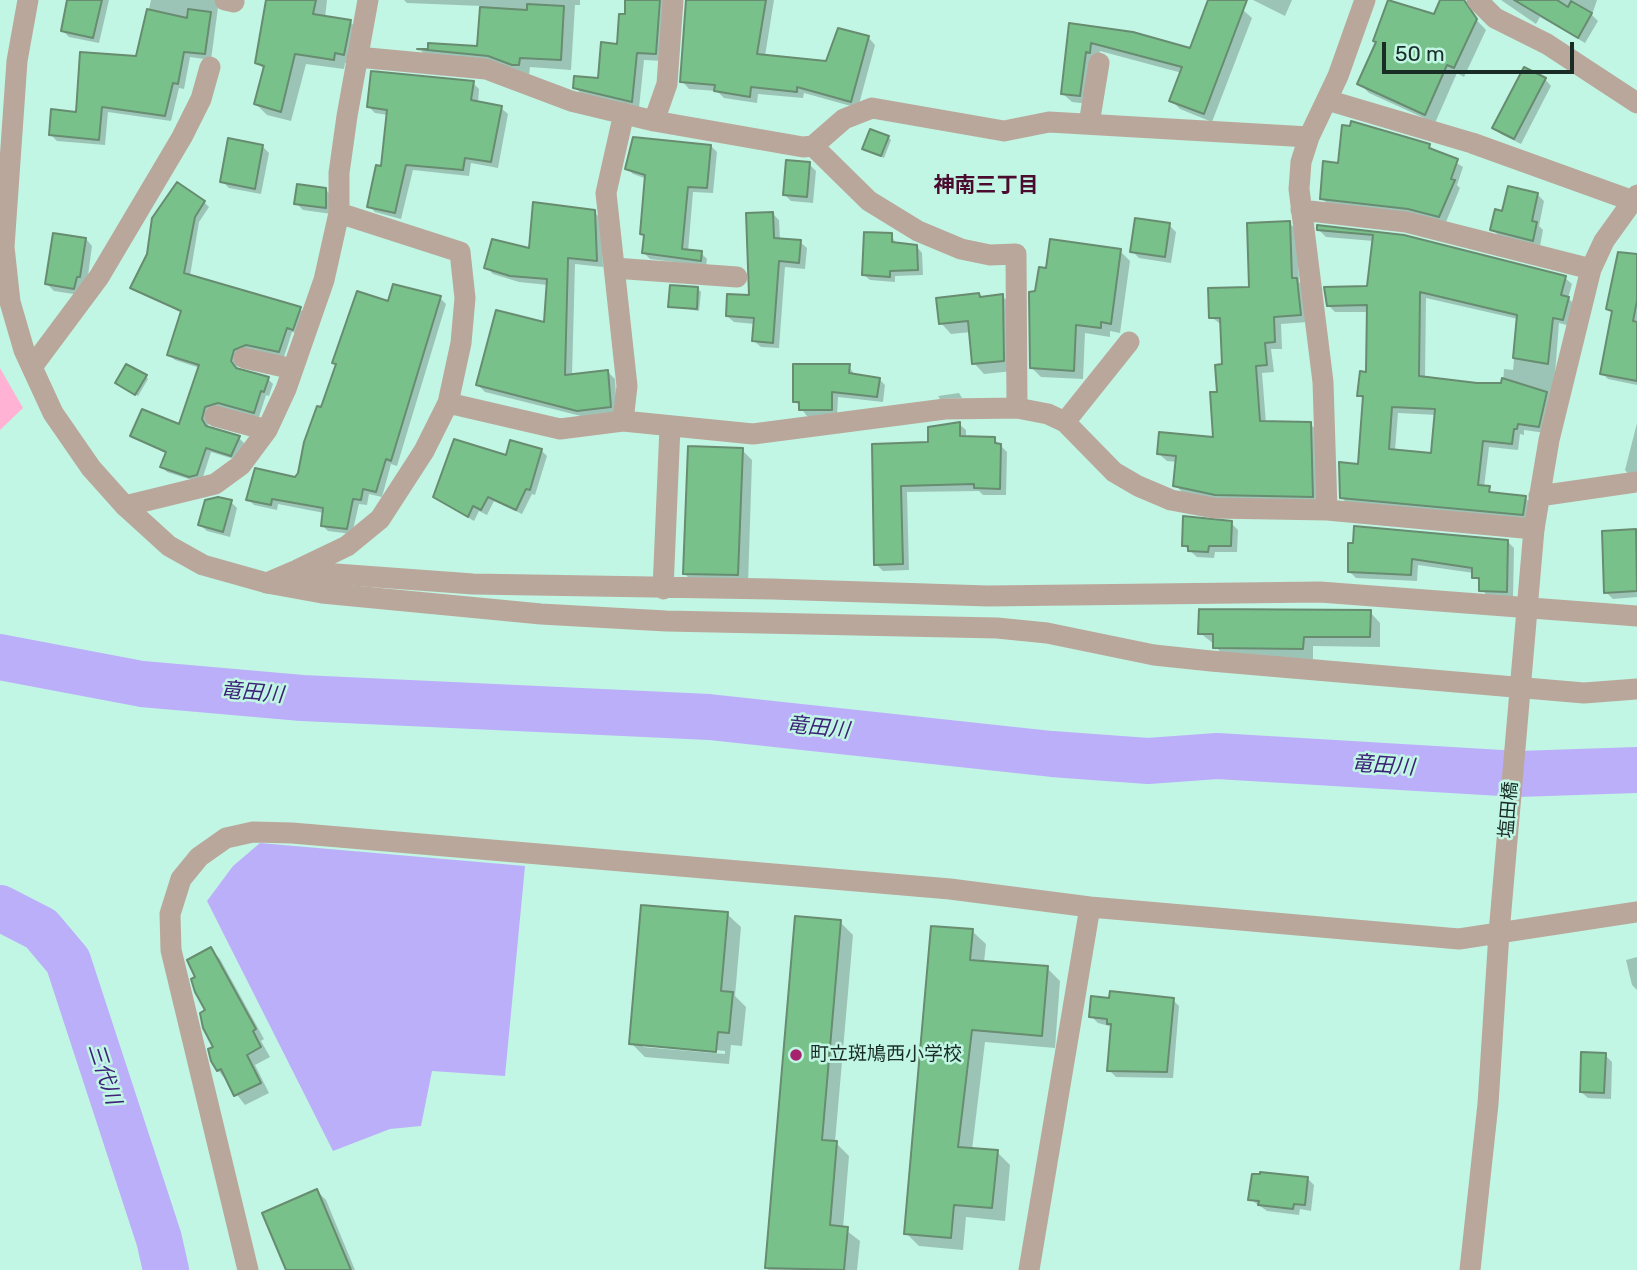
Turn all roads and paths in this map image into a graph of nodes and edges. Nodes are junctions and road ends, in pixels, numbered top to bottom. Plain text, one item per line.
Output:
1 (29, 0) edge
2 (368, 0) edge
3 (673, 0) edge
4 (1365, 0) edge
5 (1477, 0) edge
6 (357, 57) junction
7 (1099, 63) dead end
8 (210, 67) dead end
9 (1326, 100) junction
10 (1637, 103) edge
11 (624, 113) junction
12 (654, 121) junction
13 (1088, 124) junction
14 (1309, 138) junction
15 (813, 146) junction
16 (1635, 198) edge
17 (1301, 210) junction
18 (340, 213) junction
19 (614, 268) junction
20 (1591, 269) junction
21 (737, 277) dead end
22 (1129, 342) dead end
23 (244, 358) dead end
24 (32, 367) junction
25 (293, 369) junction
26 (448, 403) junction
27 (1017, 408) junction
28 (215, 416) dead end
29 (623, 421) junction
30 (1065, 422) junction
31 (670, 427) junction
32 (267, 430) junction
33 (1637, 482) edge
34 (1539, 496) junction
35 (125, 506) junction
36 (1327, 510) junction
37 (1534, 529) junction
38 (295, 571) junction
39 (267, 583) junction
40 (663, 589) junction
41 (1526, 610) junction
42 (1637, 616) edge
43 (1519, 688) junction
44 (1637, 690) edge
45 (1090, 906) junction
46 (1637, 912) edge
47 (1499, 933) junction
48 (248, 1270) edge
49 (1028, 1270) edge
50 (1470, 1270) edge

1 - 24 street
2 - 6 street
3 - 12 street
4 - 9 street
5 - 10 street
6 - 11 street
6 - 18 street
7 - 13 street
8 - 24 street
9 - 14 street
9 - 16 street
11 - 12 street
11 - 19 street
12 - 15 street
13 - 14 street
13 - 15 street
14 - 17 street
15 - 27 street
16 - 20 street, 塩田橋
17 - 20 street
17 - 36 street
18 - 25 street
18 - 26 street
19 - 21 street
19 - 29 street
20 - 34 street, 塩田橋
22 - 30 street
23 - 25 street
24 - 35 street
25 - 32 street
26 - 29 street
26 - 38 street
27 - 30 street
27 - 31 street
28 - 32 street
29 - 31 street
30 - 36 street
31 - 40 street
32 - 35 street
33 - 34 street
34 - 37 street, 塩田橋
35 - 39 street
36 - 37 street
37 - 41 street, 塩田橋
38 - 39 street
38 - 40 street
39 - 43 street
40 - 41 street
41 - 42 street
41 - 43 street, 塩田橋
43 - 44 street
43 - 47 street, 塩田橋
45 - 47 street
45 - 48 street
45 - 49 street
46 - 47 street
47 - 50 street, 塩田橋

